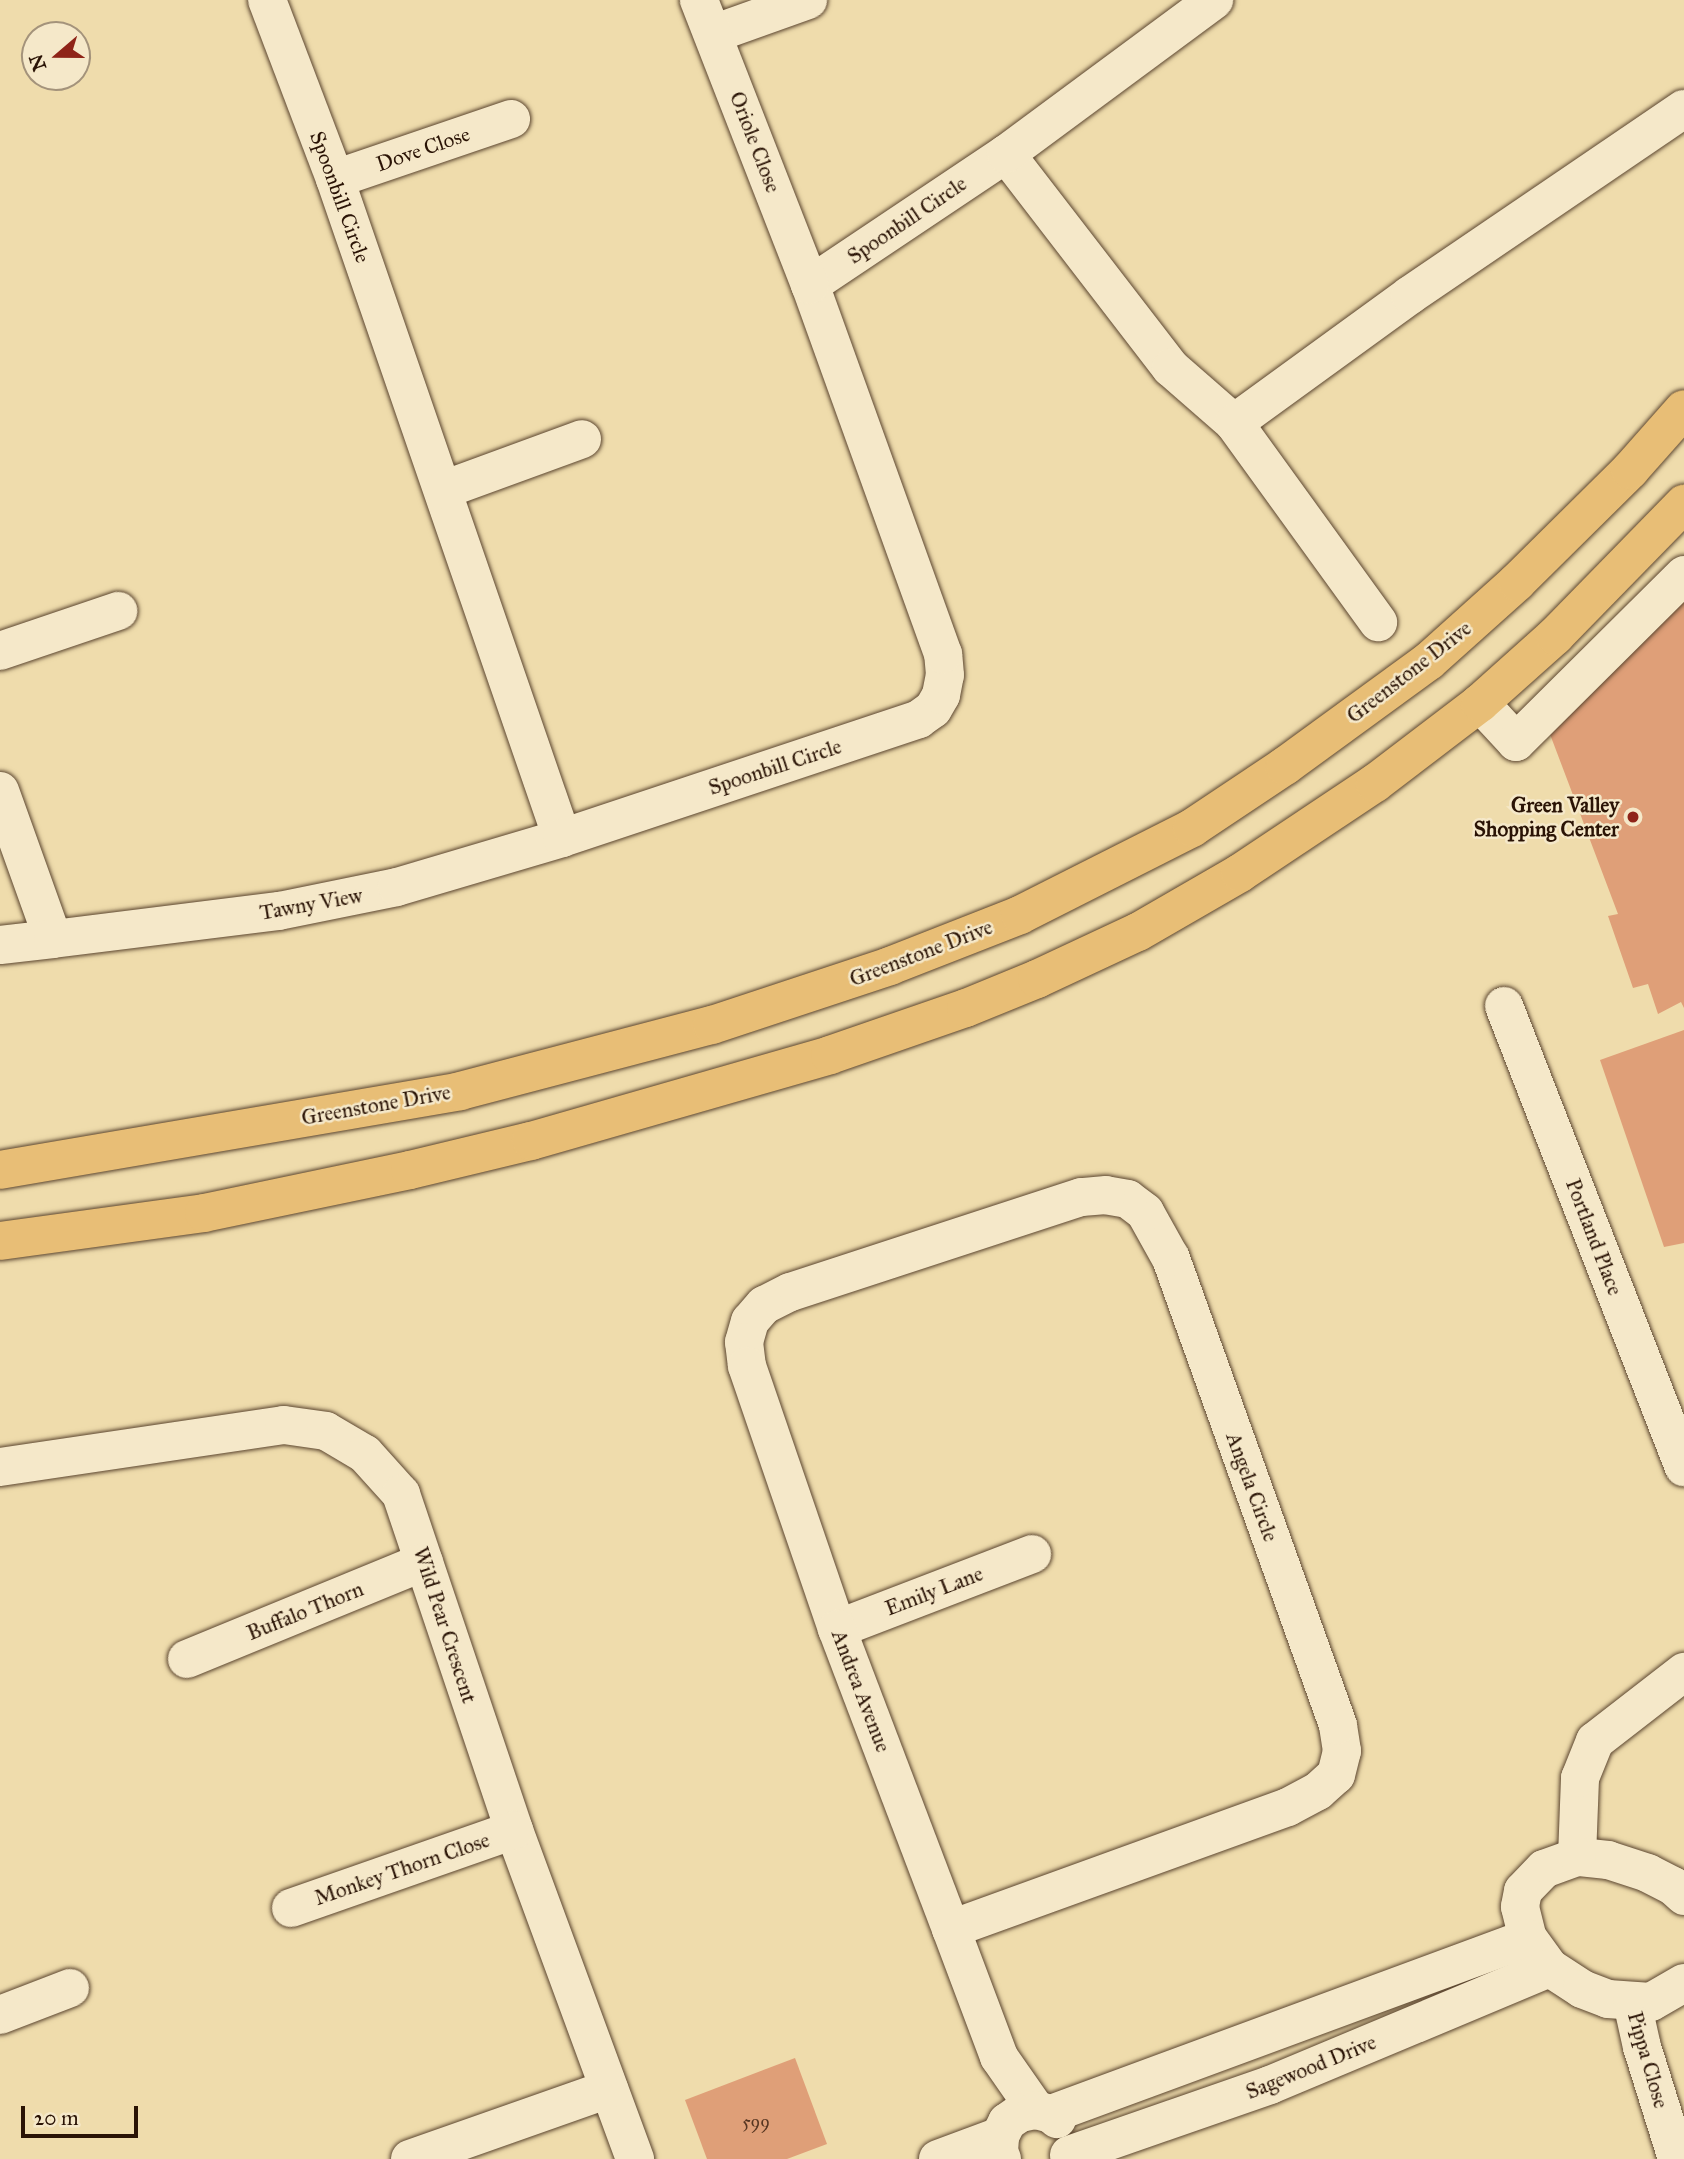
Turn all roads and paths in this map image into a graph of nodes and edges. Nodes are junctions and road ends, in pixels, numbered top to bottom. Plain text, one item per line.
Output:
1 (267, 0) edge
2 (808, 0) edge
3 (1214, 0) edge
4 (706, 17) edge
5 (1684, 109) edge
6 (511, 120) dead end
7 (1006, 154) junction
8 (335, 179) junction
9 (810, 285) junction
10 (1684, 409) edge
11 (1234, 423) junction
12 (582, 439) dead end
13 (443, 490) junction
14 (1684, 504) edge
15 (1684, 575) edge
16 (118, 611) dead end
17 (1378, 622) dead end
18 (0, 650) edge
19 (1480, 703) junction
20 (0, 791) edge
21 (562, 838) junction
22 (53, 939) junction
23 (0, 945) edge
24 (1504, 1006) dead end
25 (0, 1170) edge
26 (0, 1241) edge
27 (750, 1321) joint
28 (0, 1467) edge
29 (1684, 1467) edge
30 (1032, 1554) dead end
31 (424, 1562) junction
32 (837, 1629) junction
33 (187, 1659) dead end
34 (1684, 1672) edge
35 (514, 1830) junction
36 (1577, 1857) junction
37 (1684, 1896) edge
38 (291, 1908) dead end
39 (951, 1930) junction
40 (1539, 1953) junction
41 (1684, 1983) edge
42 (70, 1988) dead end
43 (1632, 2002) junction
44 (0, 2015) edge
45 (609, 2089) junction
46 (1019, 2128) edge
47 (1068, 2157) edge
48 (410, 2159) edge
49 (635, 2159) edge
50 (938, 2159) edge
51 (1677, 2159) edge

1 - 8 street, Spoonbill Circle
2 - 4 street
3 - 7 street, Spoonbill Circle
4 - 9 street, Oriole Close
5 - 11 street
6 - 8 street, Dove Close
7 - 9 street, Spoonbill Circle
7 - 11 street
8 - 13 street, Spoonbill Circle
9 - 21 street, Spoonbill Circle
10 - 25 main road, Greenstone Drive
11 - 17 street
12 - 13 street
13 - 21 street, Spoonbill Circle
14 - 19 main road
15 - 19 street
16 - 18 street
19 - 26 main road
20 - 22 street
21 - 22 street, Tawny View
22 - 23 street, Tawny View
24 - 29 street, Portland Place
27 - 32 street, Andrea Avenue
27 - 39 street, Angela Circle
28 - 31 street, Wild Pear Crescent
30 - 32 street, Emily Lane
31 - 33 street, Buffalo Thorn
31 - 35 street, Wild Pear Crescent
32 - 39 street, Andrea Avenue
34 - 36 street
35 - 38 street, Monkey Thorn Close
35 - 45 street, Wild Pear Crescent
36 - 37 street
36 - 40 street
39 - 46 street, Andrea Avenue
40 - 43 street
40 - 46 street, Sagewood Drive
40 - 47 street, Sagewood Drive
41 - 43 street
42 - 44 street
43 - 51 street, Pippa Close
45 - 48 street
45 - 49 street, Wild Pear Crescent
46 - 47 street, Andrea Avenue
46 - 50 street, Sagewood Drive

